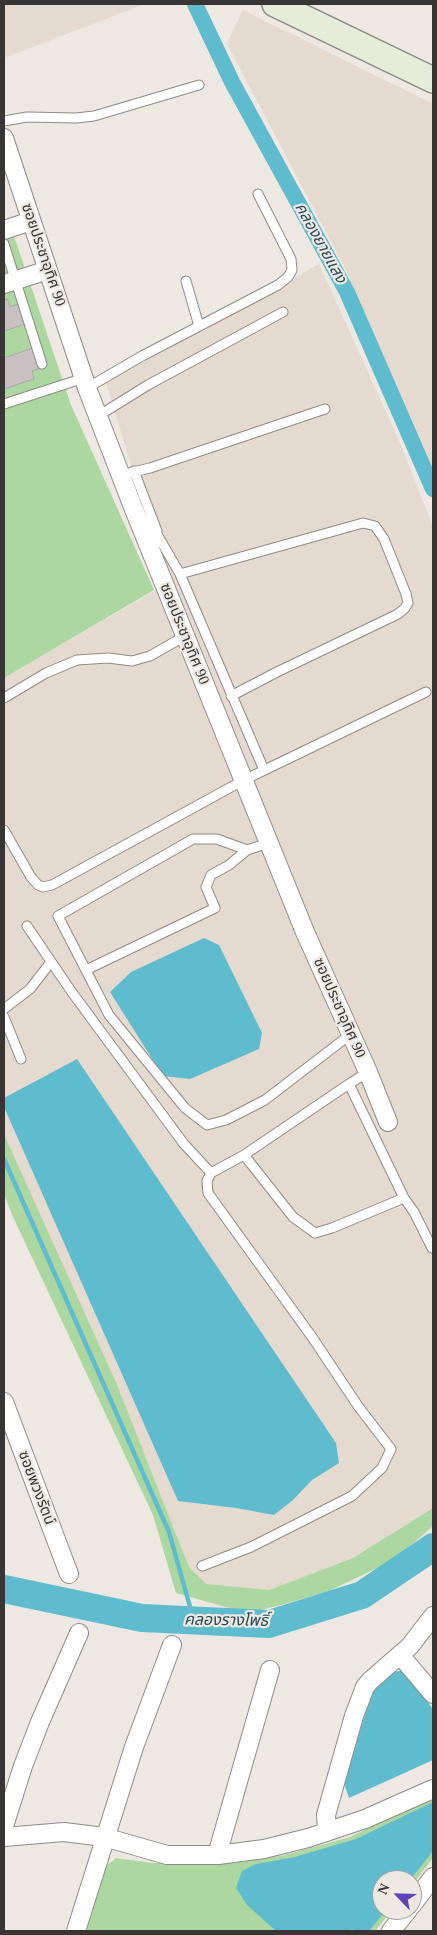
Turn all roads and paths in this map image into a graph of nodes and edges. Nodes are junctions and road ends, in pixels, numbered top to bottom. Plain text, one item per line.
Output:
1 (275, 4) edge
2 (433, 80) edge
3 (199, 85) dead end
4 (4, 121) edge
5 (4, 138) edge
6 (258, 194) dead end
7 (31, 221) junction
8 (4, 230) edge
9 (4, 244) edge
10 (48, 270) junction
11 (10, 282) edge
12 (186, 282) dead end
13 (283, 312) dead end
14 (199, 326) junction
15 (42, 364) dead end
16 (86, 383) junction
17 (4, 404) edge
18 (325, 409) dead end
19 (98, 416) junction
20 (127, 473) junction
21 (133, 507) junction
22 (158, 536) junction
23 (180, 574) junction
24 (185, 636) junction
25 (426, 692) dead end
26 (231, 696) junction
27 (4, 698) edge
28 (264, 770) junction
29 (244, 780) junction
30 (4, 830) edge
31 (269, 843) junction
32 (247, 850) junction
33 (27, 926) dead end
34 (51, 962) junction
35 (86, 970) junction
36 (4, 1009) edge
37 (4, 1017) edge
38 (351, 1034) junction
39 (21, 1060) dead end
40 (368, 1072) junction
41 (349, 1084) junction
42 (388, 1122) dead end
43 (244, 1155) junction
44 (211, 1173) junction
45 (404, 1198) junction
46 (432, 1248) dead end
47 (4, 1402) edge
48 (202, 1566) dead end
49 (69, 1574) dead end
50 (433, 1616) edge
51 (79, 1633) dead end
52 (172, 1645) dead end
53 (400, 1655) junction
54 (270, 1670) dead end
55 (433, 1694) edge
56 (433, 1789) edge
57 (4, 1826) edge
58 (327, 1832) junction
59 (4, 1837) edge
60 (104, 1837) junction
61 (217, 1855) junction
62 (433, 1877) edge
63 (422, 1892) edge
64 (399, 1920) edge
65 (76, 1931) edge
66 (390, 1931) edge

1 - 2 street
3 - 4 lane
5 - 7 street, ซอยประชาอุทิศ 90
6 - 14 lane
7 - 8 street
7 - 10 street, ซอยประชาอุทิศ 90
9 - 11 lane
10 - 11 street
10 - 16 street, ซอยประชาอุทิศ 90
11 - 15 lane
12 - 14 lane
13 - 19 lane
14 - 16 lane
16 - 17 lane
16 - 19 street, ซอยประชาอุทิศ 90
18 - 20 lane
19 - 20 street, ซอยประชาอุทิศ 90
20 - 21 street, ซอยประชาอุทิศ 90
20 - 22 lane
21 - 22 lane
21 - 24 street, ซอยประชาอุทิศ 90
22 - 23 lane
23 - 26 lane
23 - 26 lane
24 - 27 lane
24 - 29 street, ซอยประชาอุทิศ 90
25 - 28 lane
26 - 28 lane
28 - 29 lane
29 - 30 lane
29 - 31 street, ซอยประชาอุทิศ 90
31 - 32 lane
31 - 38 street, ซอยประชาอุทิศ 90
32 - 35 lane
32 - 35 lane
33 - 34 lane
34 - 36 lane
34 - 44 lane
35 - 38 lane
37 - 39 lane
38 - 40 street, ซอยประชาอุทิศ 90
40 - 41 lane
40 - 42 street, ซอยประชาอุทิศ 90
41 - 43 lane
41 - 45 lane
43 - 44 lane
43 - 45 lane
44 - 48 lane
45 - 46 lane
47 - 49 street, ซอยพวงรัตน์
50 - 53 street
51 - 57 street
52 - 60 street
53 - 55 street
53 - 58 street
54 - 61 street
56 - 58 street
58 - 61 street
59 - 60 street
60 - 61 street
60 - 65 street
62 - 63 street
64 - 66 street

